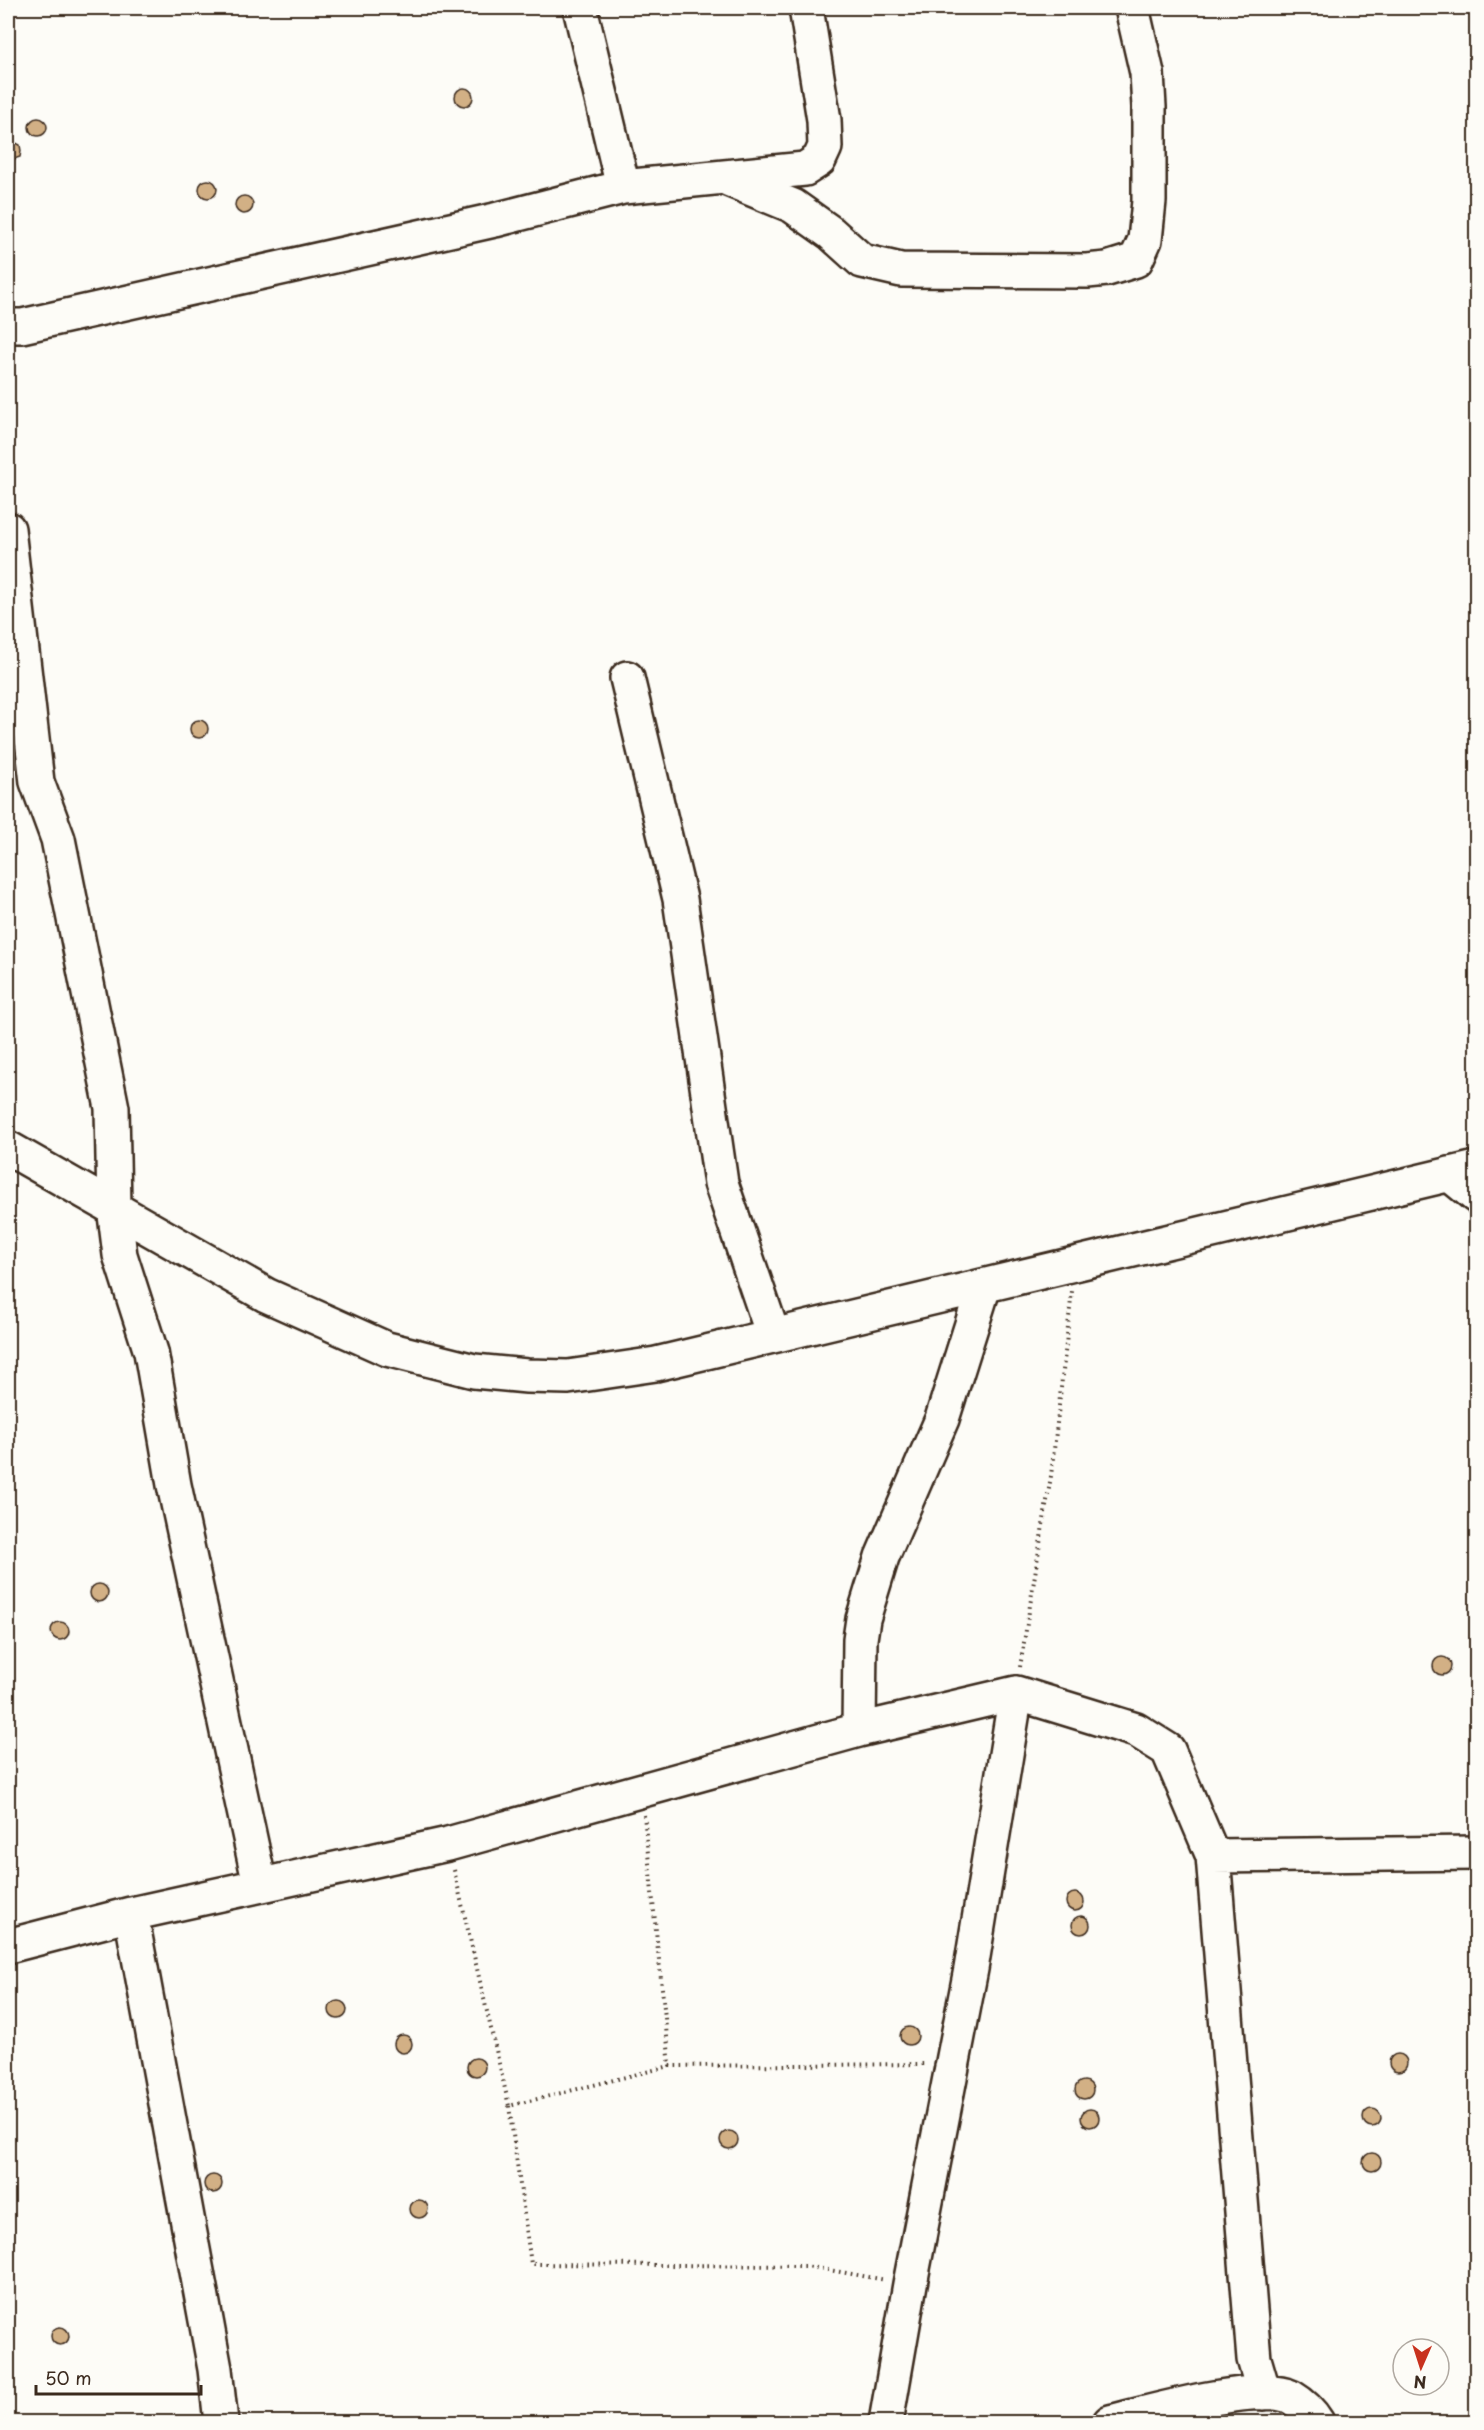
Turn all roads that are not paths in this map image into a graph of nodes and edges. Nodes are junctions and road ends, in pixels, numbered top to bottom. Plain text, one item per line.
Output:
1 (579, 8) edge
2 (806, 8) edge
3 (1132, 8) edge
4 (726, 178) junction
5 (624, 188) junction
6 (8, 326) edge
7 (8, 529) edge
8 (627, 678) dead end
9 (8, 1148) edge
10 (1462, 1171) edge
11 (1476, 1196) edge
12 (114, 1207) junction
13 (984, 1286) junction
14 (773, 1335) junction
15 (1016, 1693) junction
16 (859, 1730) junction
17 (1476, 1853) edge
18 (1213, 1856) junction
19 (260, 1885) junction
20 (131, 1914) junction
21 (8, 1946) edge
22 (1264, 2393) junction
23 (221, 2422) edge
24 (886, 2422) edge
25 (1110, 2422) edge
26 (1317, 2422) edge

1 - 5 street
2 - 4 street
3 - 4 street
4 - 5 street
5 - 6 street
7 - 12 street
8 - 14 street
9 - 12 street
10 - 11 street
10 - 13 street
12 - 14 street
12 - 19 street
13 - 14 street
13 - 16 street
15 - 16 street
15 - 18 street
15 - 24 street
16 - 19 street
17 - 18 street
18 - 22 street
19 - 20 street
20 - 21 street
20 - 23 street
22 - 25 street
22 - 26 street

